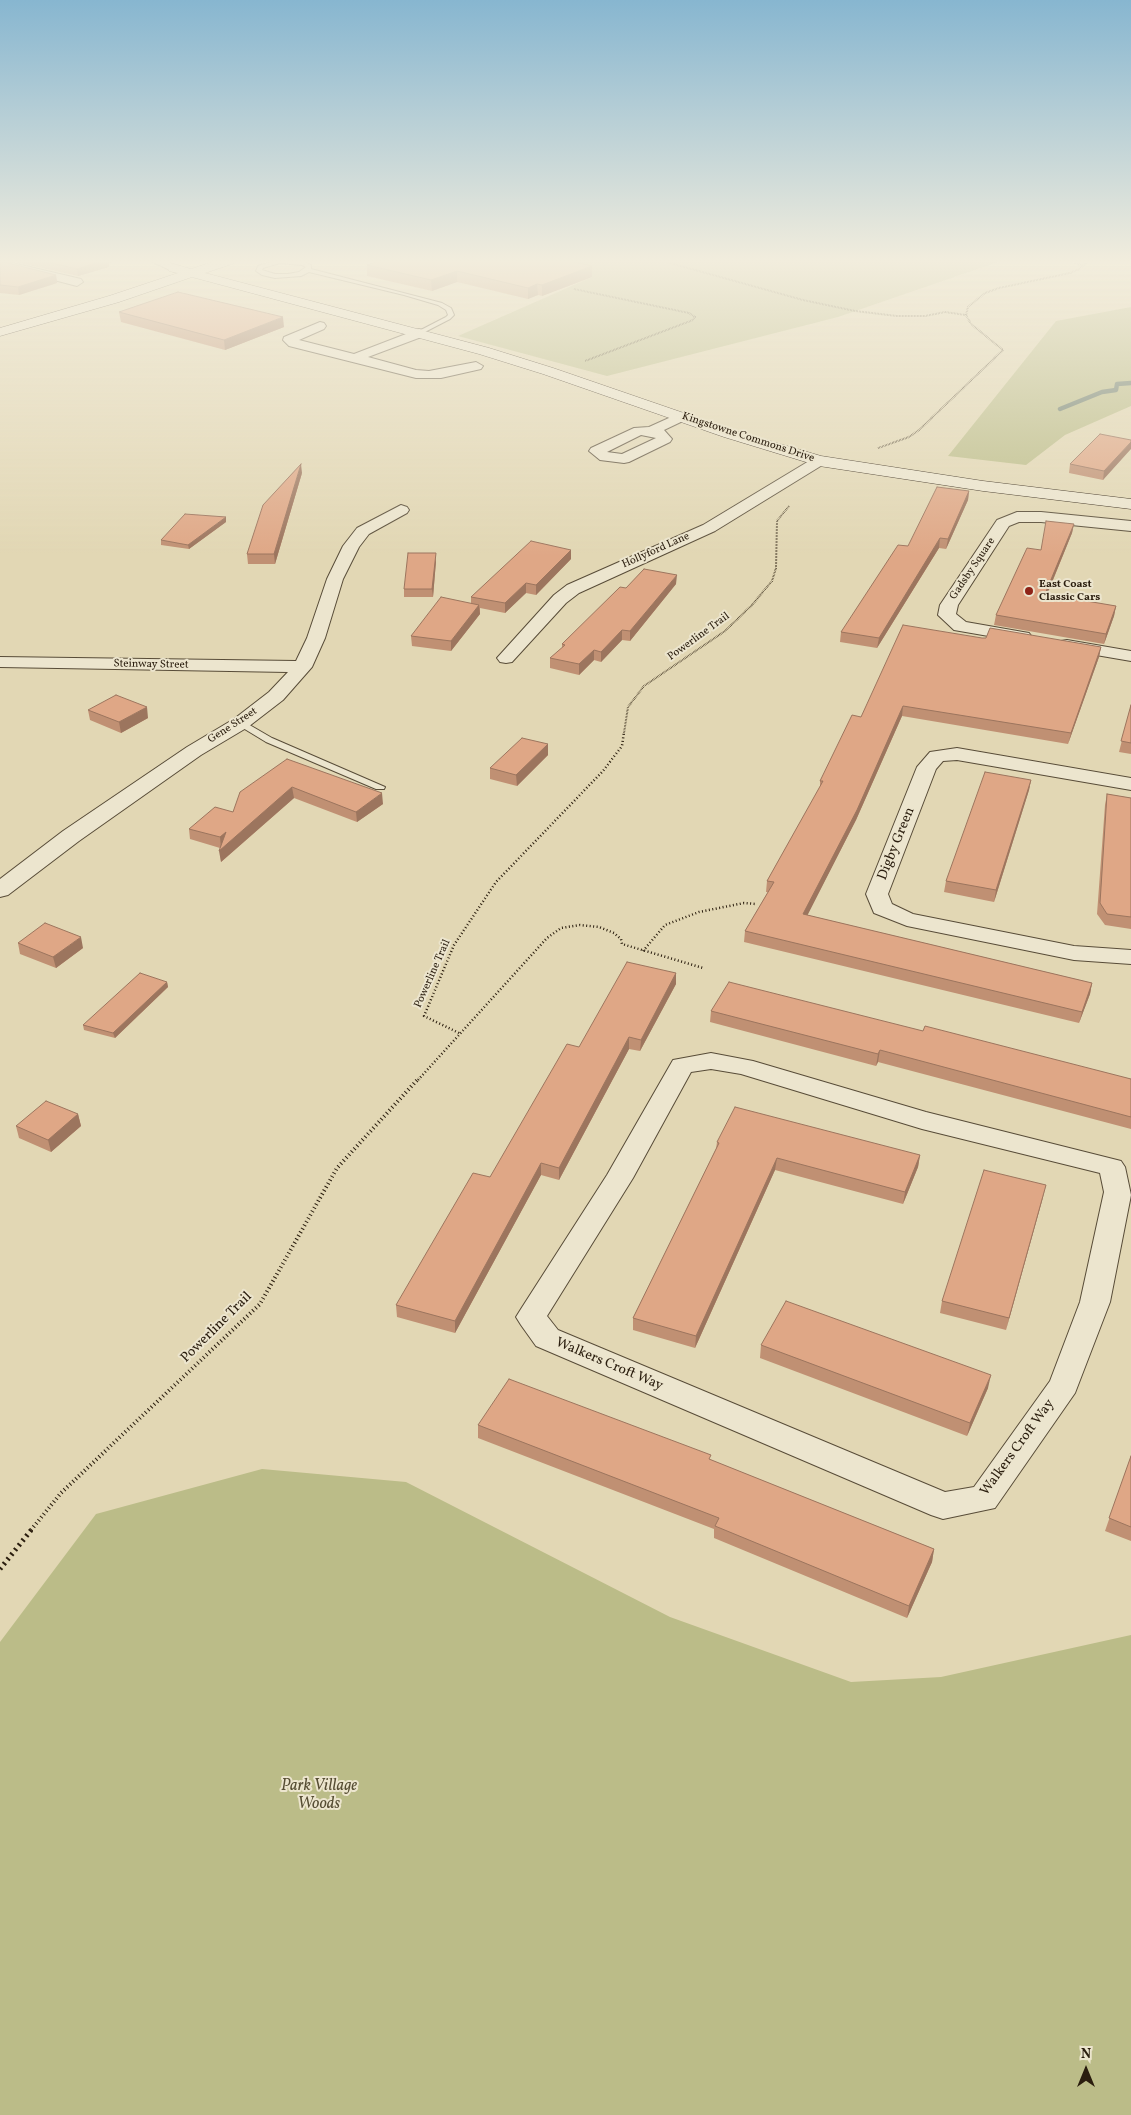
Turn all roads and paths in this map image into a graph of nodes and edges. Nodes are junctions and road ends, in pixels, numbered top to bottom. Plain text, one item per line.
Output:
1 (358, 359) edge
2 (506, 359) edge
3 (589, 359) edge
4 (995, 359) edge
5 (583, 361) dead end
6 (476, 366) dead end
7 (680, 417) junction
8 (697, 423) junction
9 (819, 461) junction
10 (841, 464) junction
11 (793, 500) dead end
12 (1131, 504) edge
13 (401, 510) dead end
14 (1131, 526) edge
15 (1131, 656) edge
16 (506, 658) dead end
17 (0, 662) edge
18 (303, 667) junction
19 (241, 723) junction
20 (1131, 784) edge
21 (380, 787) dead end
22 (0, 890) edge
23 (756, 904) dead end
24 (643, 950) junction
25 (1131, 957) edge
26 (703, 968) dead end
27 (459, 1033) junction
28 (1122, 1166) edge
29 (0, 1570) edge

1 - 6 street
2 - 7 street, Kingstowne Commons Drive
3 - 5 path
4 - 10 path
7 - 8 street, Kingstowne Commons Drive
7 - 8 street
8 - 9 street, Kingstowne Commons Drive
9 - 10 street, Kingstowne Commons Drive
9 - 16 street, Hollyford Lane
10 - 12 street, Kingstowne Commons Drive
11 - 27 path, Powerline Trail
13 - 18 street, Gene Street
14 - 15 street, Gadsby Square
17 - 18 street, Steinway Street
18 - 19 street, Gene Street
19 - 21 lane
19 - 22 street, Gene Street
20 - 25 street, Digby Green
23 - 24 path
24 - 26 path
24 - 27 path, Powerline Trail
27 - 29 path, Powerline Trail
28 - 28 street, Walkers Croft Way

